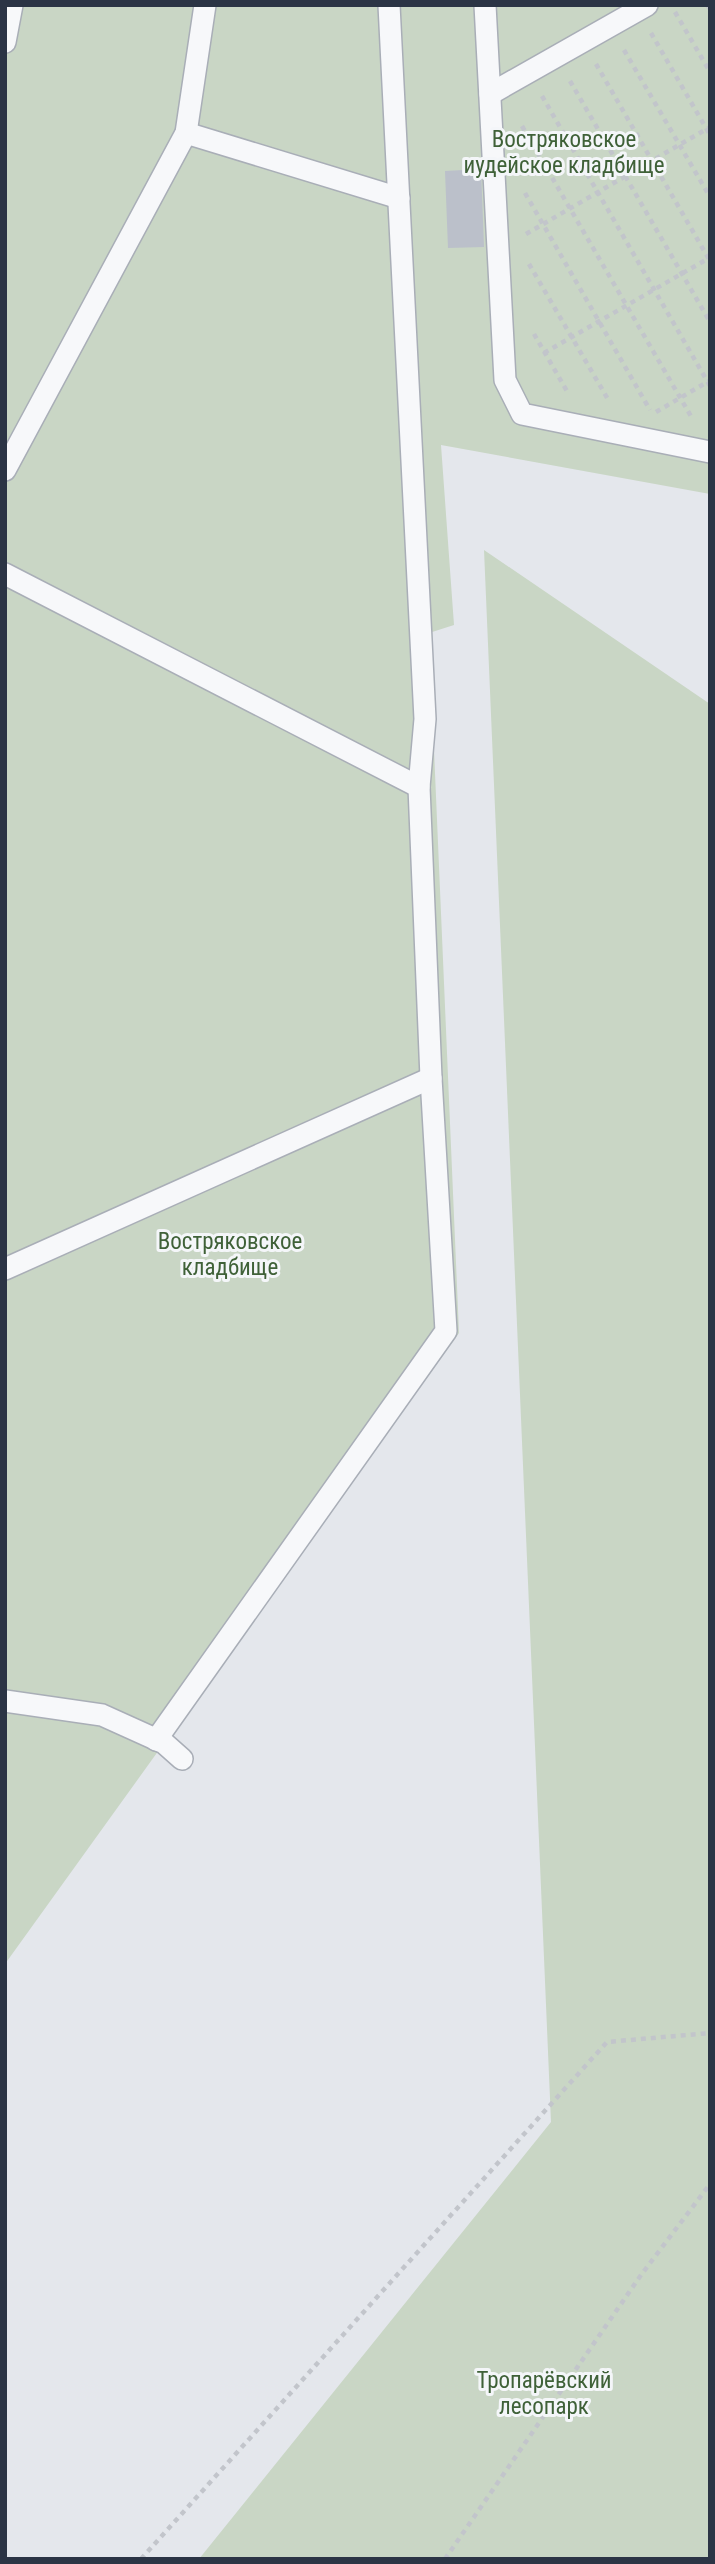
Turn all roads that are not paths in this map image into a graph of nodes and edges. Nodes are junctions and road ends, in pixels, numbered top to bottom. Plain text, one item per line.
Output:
1 (12, 5) edge
2 (205, 5) edge
3 (389, 5) edge
4 (485, 5) edge
5 (645, 13) edge
6 (5, 42) edge
7 (490, 94) junction
8 (186, 133) junction
9 (399, 198) junction
10 (710, 452) edge
11 (5, 470) edge
12 (5, 575) edge
13 (419, 787) junction
14 (431, 1078) junction
15 (5, 1269) edge
16 (5, 1701) edge
17 (156, 1740) junction
18 (183, 1759) dead end

1 - 6 lane
2 - 8 lane
3 - 9 lane
4 - 7 lane
5 - 7 lane
7 - 10 lane
8 - 9 lane
8 - 11 lane
9 - 13 lane
12 - 13 lane
13 - 14 lane
14 - 15 lane
14 - 17 lane
16 - 17 lane
17 - 18 lane

